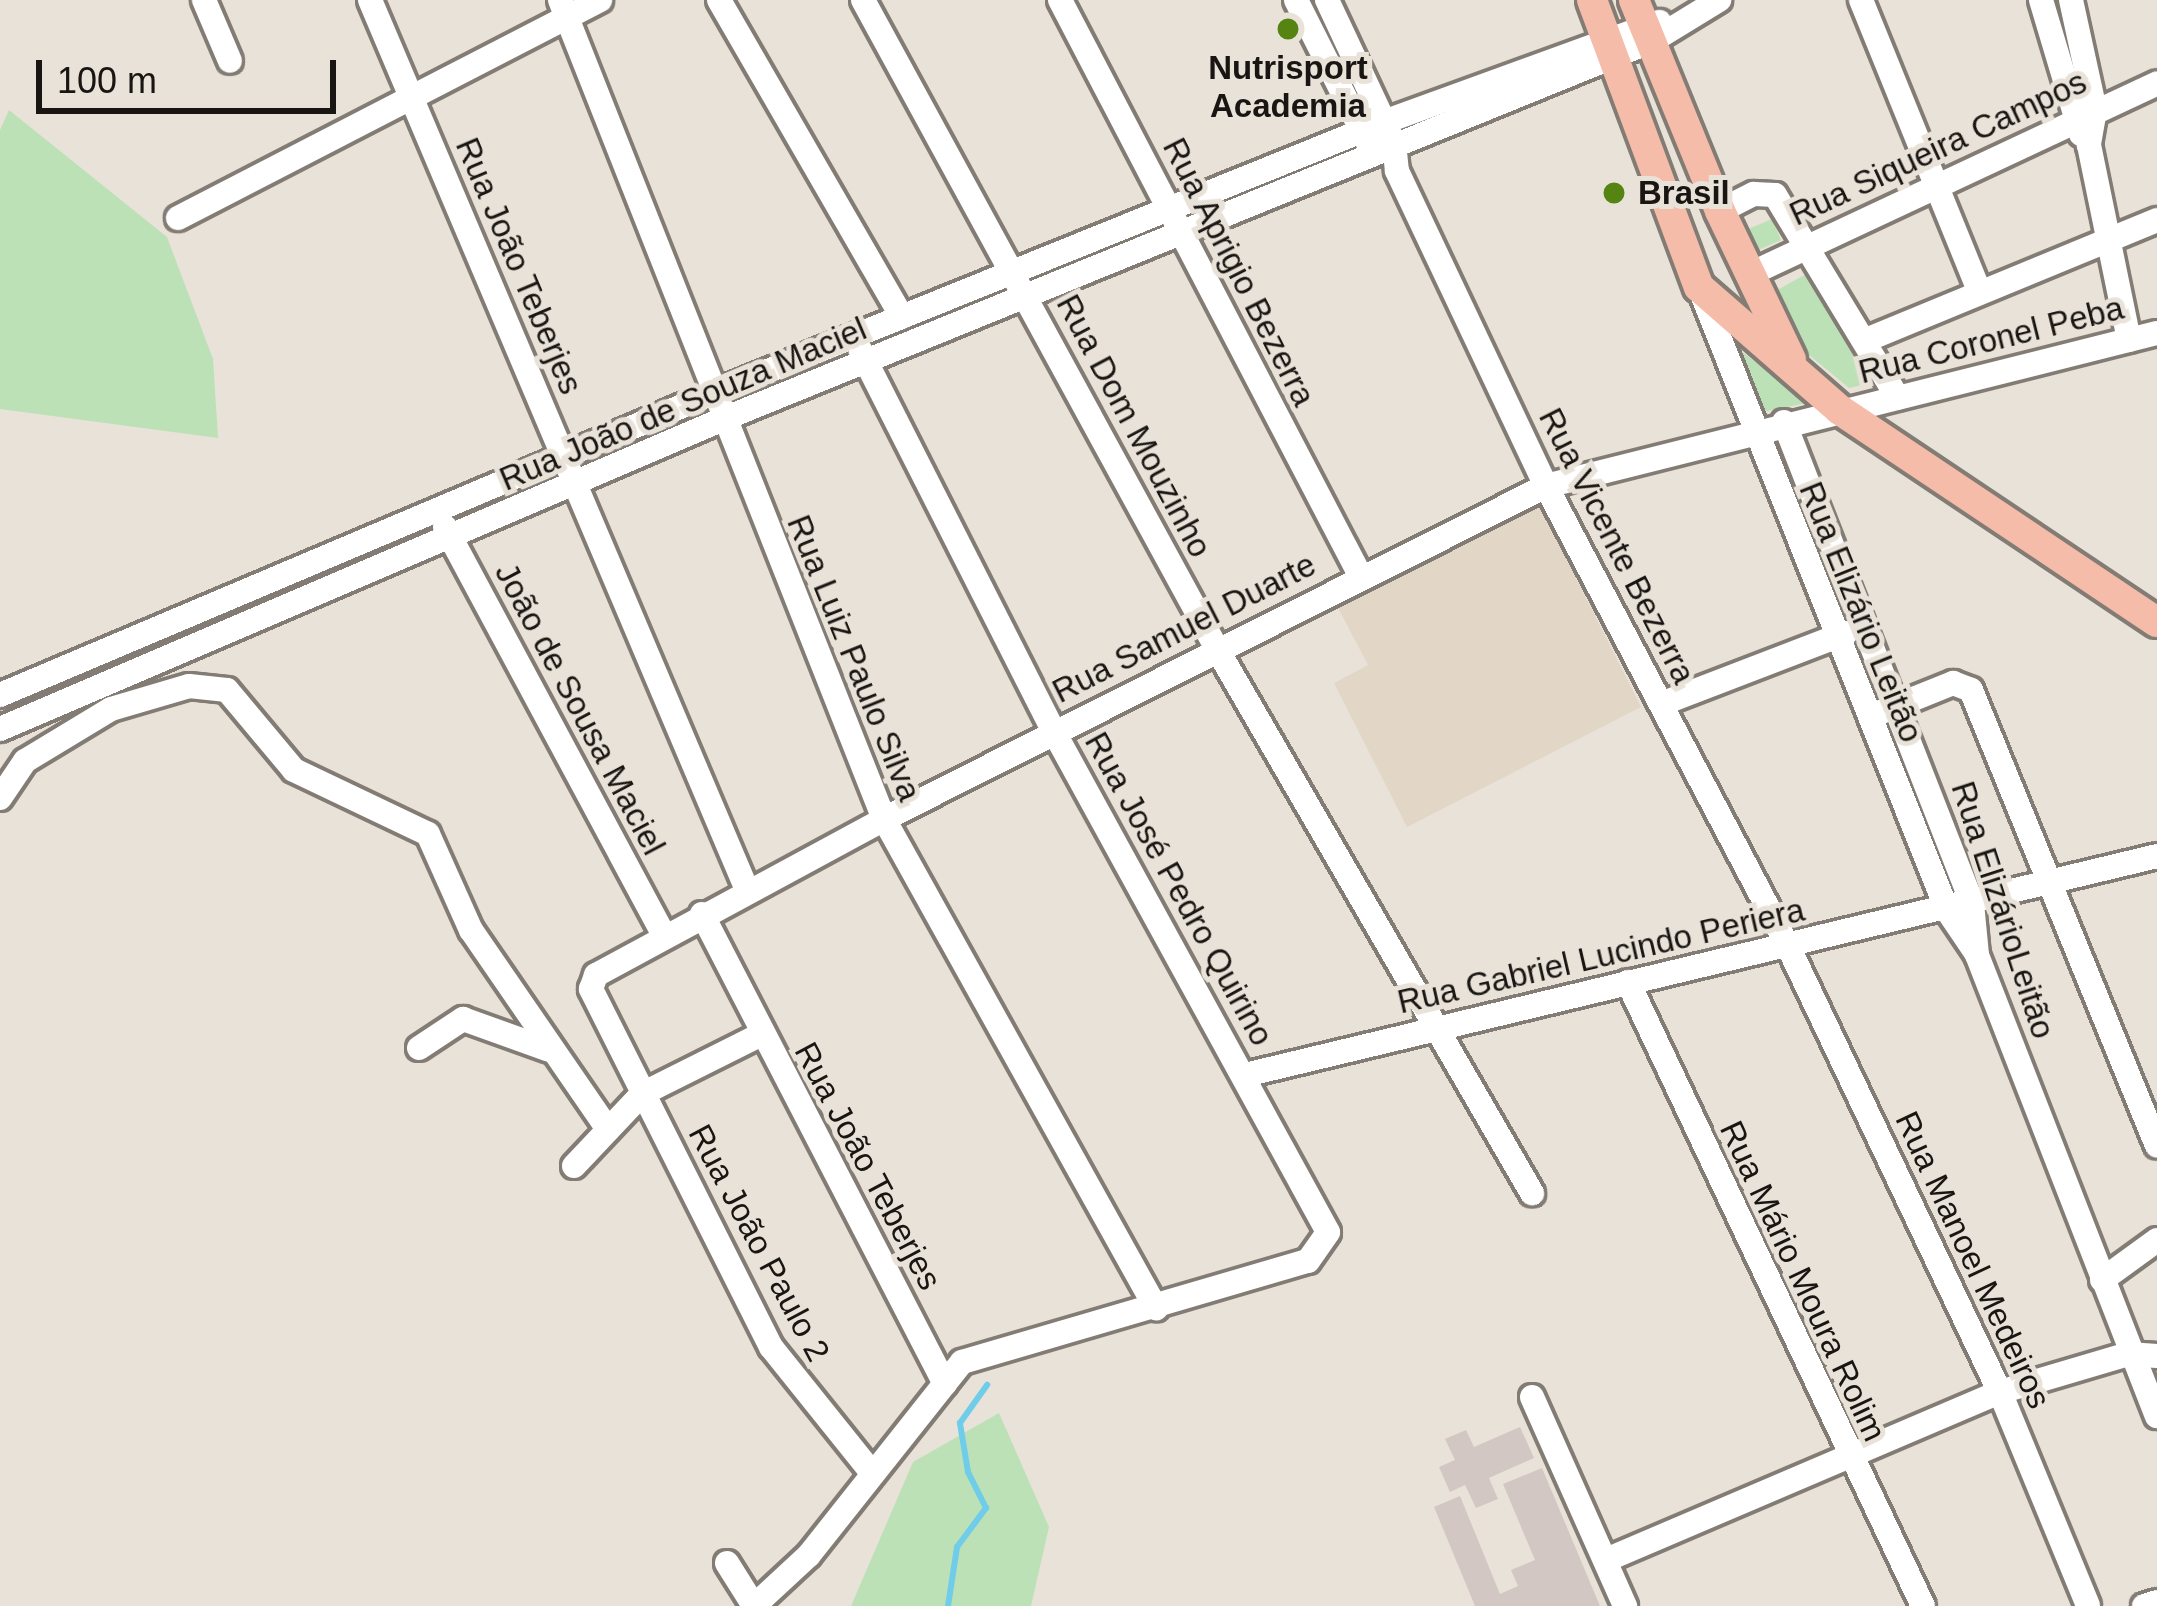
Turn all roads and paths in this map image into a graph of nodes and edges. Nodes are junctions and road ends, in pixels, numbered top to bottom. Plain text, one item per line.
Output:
1 (204, 0) edge
2 (370, 0) edge
3 (600, 0) edge
4 (719, 0) edge
5 (863, 0) edge
6 (1060, 0) edge
7 (1296, 0) edge
8 (1327, 0) edge
9 (1592, 0) edge
10 (1719, 0) edge
11 (1862, 0) edge
12 (2041, 0) edge
13 (2071, 0) edge
14 (564, 10) edge
15 (1651, 21) edge
16 (1610, 46) junction
17 (230, 61) dead end
18 (2157, 83) edge
19 (414, 101) junction
20 (2083, 116) junction
21 (1378, 137) junction
22 (1937, 191) junction
23 (1720, 212) junction
24 (178, 218) dead end
25 (1175, 220) junction
26 (2157, 220) edge
27 (2109, 238) junction
28 (1808, 247) junction
29 (1014, 273) junction
30 (1748, 275) junction
31 (1699, 287) junction
32 (1979, 291) junction
33 (1027, 296) junction
34 (902, 317) junction
35 (2157, 333) edge
36 (854, 337) junction
37 (1866, 340) junction
38 (2129, 340) junction
39 (866, 362) junction
40 (1796, 370) junction
41 (711, 394) junction
42 (1898, 398) junction
43 (1840, 410) junction
44 (721, 420) junction
45 (1784, 422) junction
46 (1751, 429) junction
47 (564, 460) junction
48 (575, 484) junction
49 (1546, 486) junction
50 (438, 514) junction
51 (451, 538) junction
52 (1360, 575) junction
53 (2157, 622) edge
54 (1864, 626) junction
55 (1834, 637) junction
56 (1217, 649) junction
57 (0, 695) edge
58 (1661, 704) junction
59 (1897, 706) junction
60 (1868, 717) junction
61 (0, 729) edge
62 (1054, 732) junction
63 (0, 798) edge
64 (884, 819) junction
65 (2157, 856) edge
66 (2049, 884) junction
67 (747, 890) junction
68 (1972, 903) junction
69 (1946, 910) junction
70 (702, 914) junction
71 (664, 935) junction
72 (1788, 946) junction
73 (1977, 955) junction
74 (590, 980) joint
75 (1628, 982) junction
76 (1439, 1025) junction
77 (762, 1034) junction
78 (419, 1048) dead end
79 (549, 1050) junction
80 (1245, 1075) junction
81 (642, 1094) junction
82 (608, 1130) junction
83 (2157, 1146) edge
84 (574, 1166) dead end
85 (1532, 1193) dead end
86 (2157, 1240) edge
87 (2102, 1280) junction
88 (1156, 1308) junction
89 (2128, 1354) junction
90 (2157, 1356) edge
91 (945, 1384) junction
92 (2000, 1392) junction
93 (1532, 1397) dead end
94 (2157, 1416) edge
95 (1847, 1456) junction
96 (872, 1473) junction
97 (1606, 1560) junction
98 (727, 1563) dead end
99 (2157, 1602) edge
100 (754, 1606) edge
101 (1625, 1606) edge
102 (1922, 1606) edge
103 (2088, 1606) edge
104 (2144, 1606) edge

1 - 17 street
2 - 19 street, Rua João Teberjes
3 - 14 street
4 - 34 street
5 - 29 street, Rua Dom Mouzinho
6 - 25 street, Rua Aprigio Bezerra
7 - 21 street, Rua Vicente Bezerra
8 - 21 street, Rua Vicente Bezerra
9 - 16 main road
10 - 15 street, Rua João de Souza Maciel
11 - 22 street
12 - 20 street
13 - 20 street
14 - 19 street
14 - 41 street, Rua Luiz Paulo Silva
15 - 16 street, Rua João de Souza Maciel
15 - 23 main road
16 - 21 street, Rua João de Souza Maciel
16 - 31 main road
18 - 20 street, Rua Siqueira Campos
19 - 24 street
19 - 47 street, Rua João Teberjes
20 - 22 street, Rua Siqueira Campos
20 - 27 street
21 - 25 street, Rua João de Souza Maciel
21 - 49 street, Rua Vicente Bezerra
22 - 28 street, Rua Siqueira Campos
22 - 32 street
23 - 28 street
23 - 30 main road
25 - 29 street, Rua João de Souza Maciel
25 - 33 street, Rua João de Souza Maciel
25 - 52 street, Rua Aprigio Bezerra
26 - 27 street
27 - 32 street
27 - 38 street
28 - 30 street, Rua Siqueira Campos
28 - 37 street
29 - 33 street, Rua Dom Mouzinho
29 - 34 street, Rua João de Souza Maciel
30 - 40 main road
31 - 40 main road
31 - 46 street, Rua Elizário Leitão
32 - 37 street
33 - 39 street, Rua João de Souza Maciel
33 - 56 street, Rua Dom Mouzinho
34 - 36 street, Rua João de Souza Maciel
35 - 38 street, Rua Coronel Peba
36 - 39 street, Rua José Pedro Quirino
36 - 41 street, Rua João de Souza Maciel
37 - 42 street
38 - 42 street, Rua Coronel Peba
39 - 44 street, Rua João de Souza Maciel
39 - 62 street, Rua José Pedro Quirino
40 - 43 main road
41 - 44 street, Rua Luiz Paulo Silva
41 - 47 street, Rua João de Souza Maciel
42 - 43 street, Rua Coronel Peba
43 - 45 street, Rua Samuel Duarte
43 - 53 main road
44 - 48 street, Rua João de Souza Maciel
44 - 64 street, Rua Luiz Paulo Silva
45 - 46 street, Rua Samuel Duarte
45 - 54 street, Rua ElizárioLeitão
46 - 49 street, Rua Samuel Duarte
46 - 55 street, Rua Elizário Leitão
47 - 48 street, Rua João Teberjes
47 - 50 street, Rua João de Souza Maciel
48 - 51 street, Rua João de Souza Maciel
48 - 67 street, Rua João Teberjes
49 - 52 street, Rua Samuel Duarte
49 - 58 street, Rua Vicente Bezerra
50 - 51 street, João de Sousa Maciel
50 - 57 street, Rua João de Souza Maciel
51 - 61 street, Rua João de Souza Maciel
51 - 71 street, João de Sousa Maciel
52 - 56 street, Rua Samuel Duarte
54 - 55 street
54 - 59 street, Rua ElizárioLeitão
55 - 58 street
55 - 60 street, Rua Elizário Leitão
56 - 62 street, Rua Samuel Duarte
56 - 76 street, Rua Dom Mouzinho
58 - 72 street, Rua Vicente Bezerra
59 - 60 street
59 - 66 street
59 - 68 street, Rua ElizárioLeitão
60 - 69 street, Rua Elizário Leitão
62 - 64 street, Rua Samuel Duarte
62 - 80 street, Rua José Pedro Quirino
63 - 79 street
64 - 67 street, Rua Samuel Duarte
64 - 88 street, Rua Luiz Paulo Silva
65 - 66 street, Rua Gabriel Lucindo Periera
66 - 68 street, Rua Gabriel Lucindo Periera
66 - 83 street
67 - 70 street, Rua Samuel Duarte
68 - 69 street, Rua Gabriel Lucindo Periera
68 - 73 street, Rua ElizárioLeitão
69 - 72 street, Rua Gabriel Lucindo Periera
69 - 73 street, Rua Elizário Leitão
70 - 71 street, Rua Samuel Duarte
70 - 77 street, Rua João Teberjes
71 - 74 street, Rua Samuel Duarte
72 - 75 street, Rua Gabriel Lucindo Periera
72 - 92 street, Rua Manoel Medeiros
73 - 87 street, Rua ElizárioLeitão
74 - 81 street, Rua João Paulo 2
75 - 76 street, Rua Gabriel Lucindo Periera
75 - 95 street, Rua Mário Moura Rolim
76 - 80 street, Rua Gabriel Lucindo Periera
76 - 85 street, Rua Dom Mouzinho
77 - 81 street
77 - 91 street, Rua João Teberjes
78 - 79 street
79 - 82 street
80 - 88 street, Rua José Pedro Quirino
81 - 82 street
81 - 96 street, Rua João Paulo 2
82 - 84 street
86 - 87 street
87 - 89 street, Rua ElizárioLeitão
88 - 91 street
89 - 90 street
89 - 92 street
89 - 94 street, Rua ElizárioLeitão
91 - 96 street
92 - 95 street
92 - 103 street, Rua Manoel Medeiros
93 - 97 street
95 - 97 street
95 - 102 street, Rua Mário Moura Rolim
96 - 100 street
97 - 101 street
98 - 100 street
99 - 104 street

